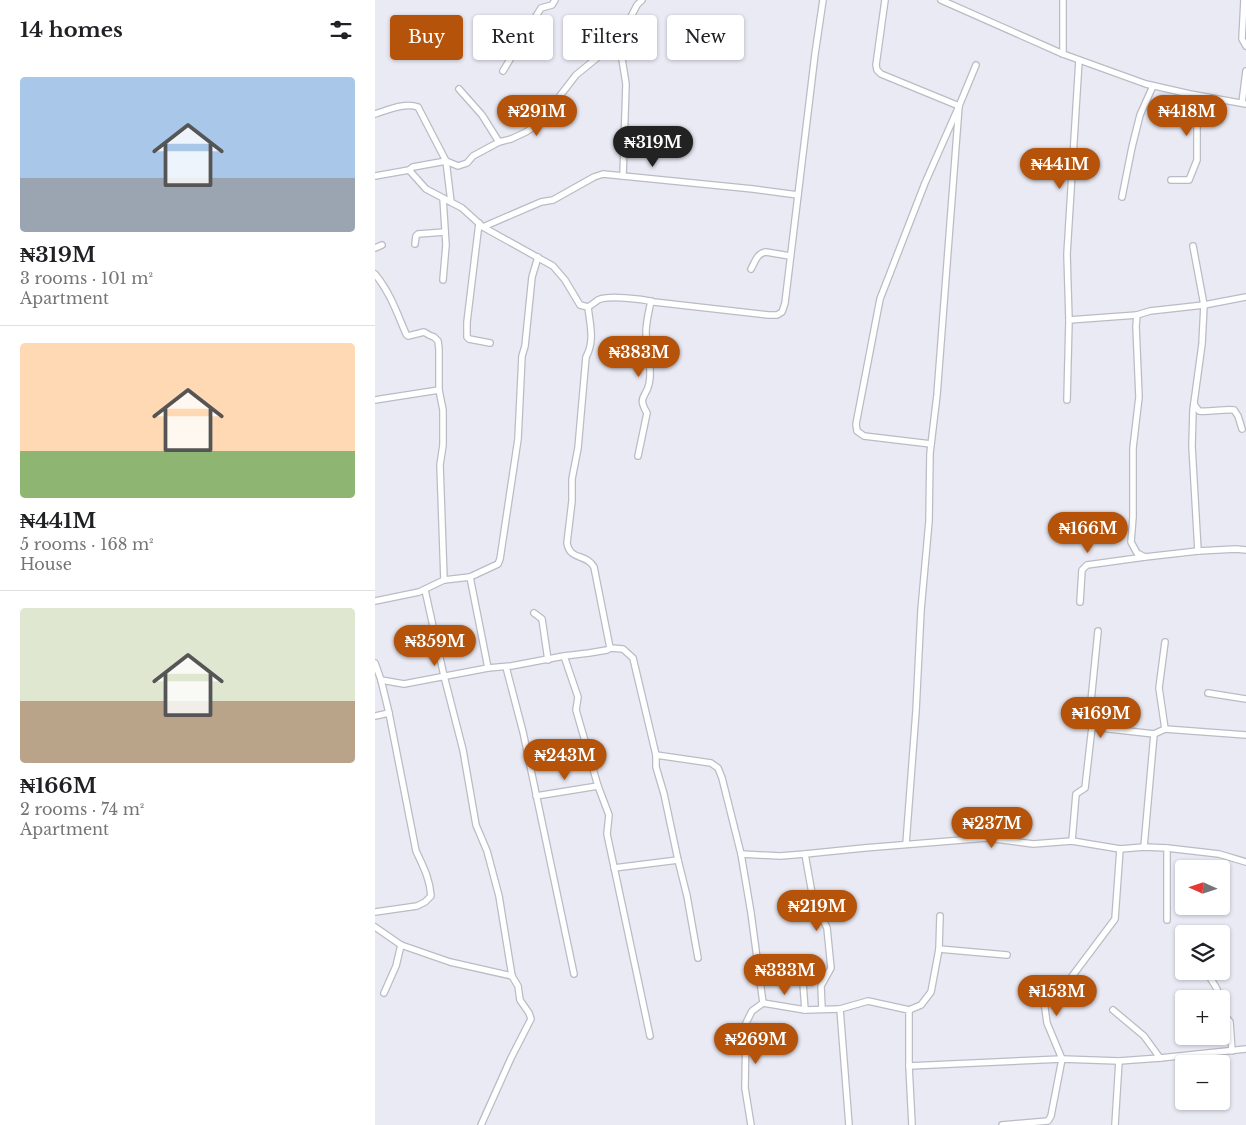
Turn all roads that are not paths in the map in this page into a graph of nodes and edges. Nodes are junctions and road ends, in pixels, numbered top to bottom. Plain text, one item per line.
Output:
1 (555, 0) edge
2 (642, 0) edge
3 (823, 0) edge
4 (885, 0) edge
5 (941, 0) edge
6 (1063, 0) edge
7 (1244, 0) edge
8 (632, 15) edge
9 (1246, 46) edge
10 (1063, 54) junction
11 (594, 60) edge
12 (622, 60) edge
13 (1079, 60) junction
14 (976, 65) dead end
15 (503, 71) dead end
16 (1246, 71) edge
17 (1153, 86) junction
18 (459, 89) dead end
19 (1204, 97) junction
20 (1244, 104) edge
21 (959, 106) junction
22 (375, 114) edge
23 (499, 142) junction
24 (446, 160) junction
25 (409, 170) junction
26 (375, 176) edge
27 (623, 176) junction
28 (1171, 180) dead end
29 (798, 195) junction
30 (1122, 197) dead end
31 (443, 198) junction
32 (451, 202) junction
33 (481, 225) junction
34 (445, 232) junction
35 (415, 244) dead end
36 (382, 245) dead end
37 (1193, 246) dead end
38 (375, 248) edge
39 (790, 256) junction
40 (538, 257) junction
41 (751, 269) dead end
42 (375, 274) edge
43 (443, 280) dead end
44 (1246, 297) edge
45 (651, 301) junction
46 (1204, 305) junction
47 (589, 307) junction
48 (1137, 315) junction
49 (1069, 320) junction
50 (490, 343) dead end
51 (439, 390) junction
52 (375, 400) edge
53 (1067, 400) dead end
54 (1194, 404) junction
55 (1242, 429) dead end
56 (931, 444) junction
57 (638, 456) dead end
58 (1246, 550) edge
59 (1198, 551) junction
60 (1145, 557) junction
61 (470, 577) junction
62 (444, 580) junction
63 (425, 590) junction
64 (375, 601) edge
65 (1081, 602) dead end
66 (535, 613) dead end
67 (1098, 631) dead end
68 (1165, 642) dead end
69 (610, 648) junction
70 (564, 656) junction
71 (547, 660) junction
72 (375, 663) edge
73 (506, 667) junction
74 (488, 668) junction
75 (444, 676) junction
76 (381, 680) junction
77 (1208, 693) dead end
78 (1246, 698) edge
79 (389, 713) junction
80 (375, 716) edge
81 (1092, 727) junction
82 (1165, 729) junction
83 (1154, 734) junction
84 (1246, 735) edge
85 (656, 755) junction
86 (598, 786) junction
87 (536, 796) junction
88 (1072, 841) junction
89 (906, 844) junction
90 (1144, 847) junction
91 (1120, 848) junction
92 (1167, 848) junction
93 (741, 854) junction
94 (805, 854) junction
95 (678, 860) junction
96 (1246, 862) edge
97 (614, 868) junction
98 (375, 912) edge
99 (941, 916) dead end
100 (1167, 920) dead end
101 (375, 927) edge
102 (401, 945) junction
103 (939, 949) junction
104 (1007, 955) dead end
105 (698, 958) dead end
106 (574, 974) dead end
107 (512, 976) junction
108 (803, 983) dead end
109 (1030, 987) dead end
110 (1061, 991) dead end
111 (384, 993) dead end
112 (763, 1003) junction
113 (822, 1009) junction
114 (840, 1009) junction
115 (805, 1010) junction
116 (909, 1010) junction
117 (1113, 1010) dead end
118 (1230, 1022) edge
119 (650, 1036) dead end
120 (1246, 1049) edge
121 (1232, 1051) junction
122 (1159, 1058) junction
123 (1062, 1059) junction
124 (1119, 1060) junction
125 (909, 1066) junction
126 (481, 1125) edge
127 (751, 1125) edge
128 (849, 1125) edge
129 (912, 1125) edge
130 (1002, 1125) edge
131 (1115, 1125) edge

1 - 15 street
2 - 8 street
3 - 29 street
4 - 21 street
5 - 10 street
6 - 10 street
7 - 9 street
10 - 13 street
11 - 23 street
12 - 27 street
13 - 17 street
13 - 49 street
14 - 21 street
16 - 20 street
17 - 19 street
17 - 30 street
18 - 23 street
19 - 20 street
19 - 28 street
21 - 56 street
21 - 56 street
22 - 24 street
23 - 24 street
24 - 25 street
24 - 32 street
25 - 26 street
25 - 31 street
27 - 29 street
27 - 33 street
29 - 39 street
31 - 32 street
31 - 34 street
32 - 33 street
33 - 40 street
33 - 50 street
34 - 35 street
34 - 43 street
36 - 38 street
37 - 46 street
39 - 41 street
39 - 45 street
40 - 47 street
40 - 61 street
42 - 51 street
44 - 46 street
45 - 47 street
45 - 57 street
46 - 48 street
46 - 54 street
47 - 69 street
48 - 49 street
48 - 60 street
49 - 53 street
51 - 52 street
51 - 62 street
54 - 55 street
54 - 59 street
56 - 89 street
58 - 59 street
59 - 60 street
60 - 65 street
61 - 62 street
61 - 74 street
62 - 63 street
63 - 64 street
63 - 75 street
66 - 71 street
67 - 81 street
68 - 82 street
69 - 70 street
69 - 85 street
70 - 71 street
70 - 86 street
71 - 73 street
72 - 76 street
73 - 74 street
73 - 87 street
74 - 75 street
75 - 76 street
75 - 107 street
76 - 79 street
77 - 78 street
79 - 80 street
79 - 98 street
81 - 83 street
81 - 88 street
82 - 83 street
82 - 84 street
83 - 90 street
85 - 93 street
85 - 95 street
86 - 87 street
86 - 97 street
87 - 106 street
88 - 89 street
88 - 91 street
89 - 94 street
90 - 91 street
90 - 92 street
91 - 110 street
92 - 96 street
92 - 100 street
93 - 94 street
93 - 112 street
94 - 113 street
95 - 97 street
95 - 105 street
97 - 119 street
99 - 103 street
101 - 102 street
102 - 107 street
102 - 111 street
103 - 104 street
103 - 116 street
107 - 126 street
108 - 115 street
109 - 123 street
112 - 115 street
112 - 127 street
113 - 114 street
113 - 115 street
114 - 116 street
114 - 128 street
116 - 125 street
117 - 122 street
118 - 121 street
120 - 121 street
121 - 122 street
122 - 124 street
123 - 124 street
123 - 125 street
123 - 130 street
124 - 131 street
125 - 129 street

